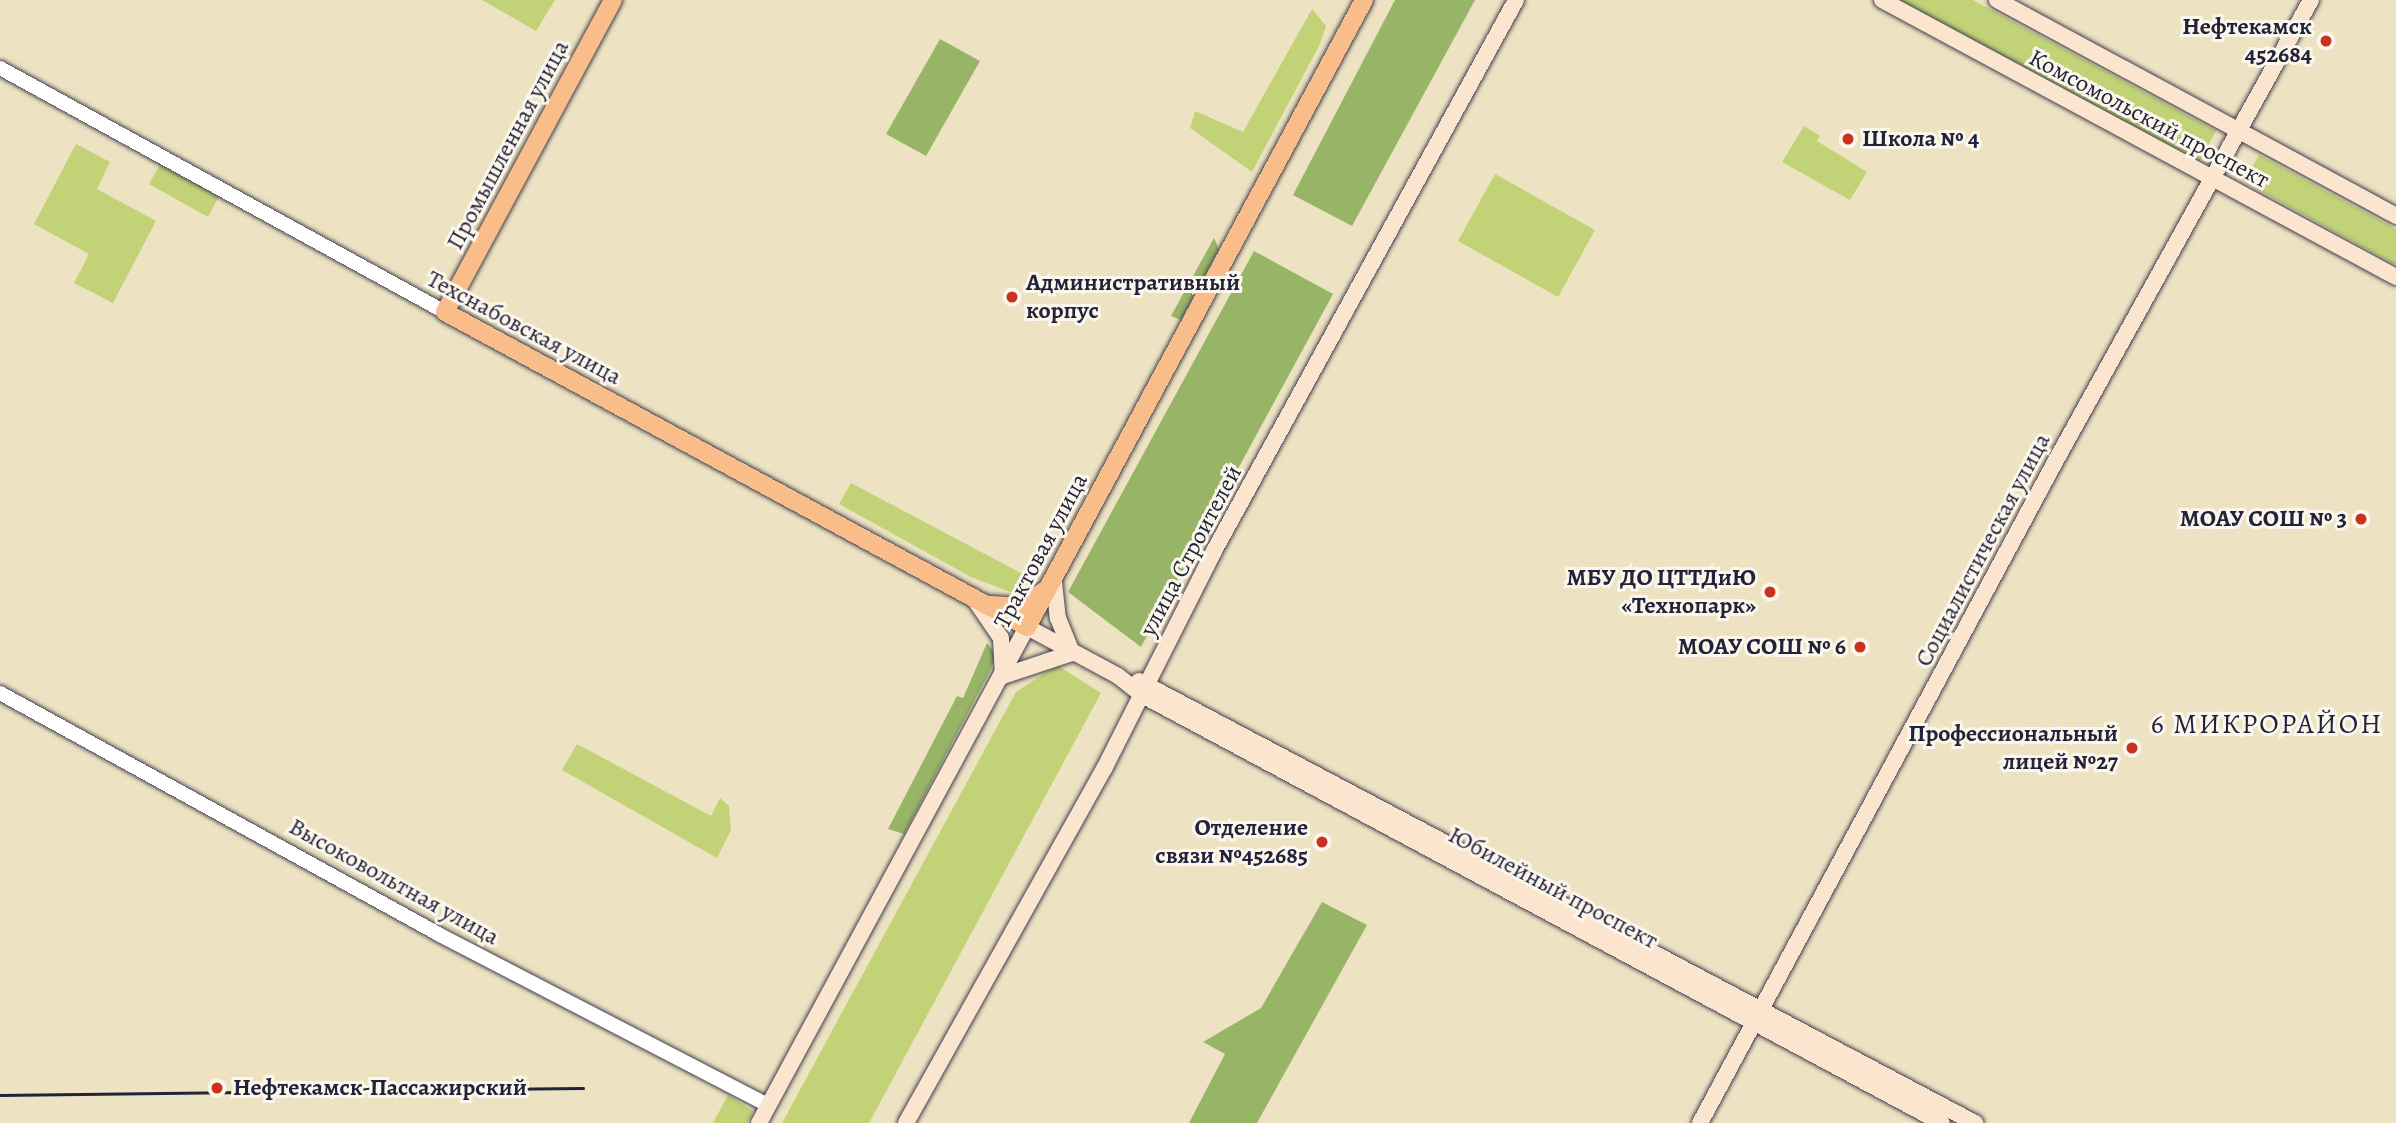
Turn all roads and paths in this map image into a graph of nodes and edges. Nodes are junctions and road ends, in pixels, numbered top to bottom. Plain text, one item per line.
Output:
1 (613, 0) edge
2 (1364, 0) edge
3 (1516, 0) edge
4 (1882, 0) edge
5 (1997, 0) edge
6 (2311, 0) edge
7 (0, 68) edge
8 (2240, 132) junction
9 (2213, 180) junction
10 (2396, 216) edge
11 (2396, 277) edge
12 (445, 312) junction
13 (1054, 582) junction
14 (977, 603) junction
15 (1027, 627) junction
16 (1072, 653) junction
17 (1003, 676) junction
18 (1144, 689) junction
19 (0, 693) edge
20 (1759, 1015) junction
21 (768, 1105) junction
22 (759, 1123) edge
23 (906, 1123) edge
24 (1700, 1123) edge
25 (1942, 1123) edge
26 (1975, 1123) edge

1 - 12 main road, Промышленная улица
2 - 13 main road, Трактовая улица
3 - 18 main road, улица Строителей
4 - 9 main road, Комсомольский проспект
5 - 8 main road, Комсомольский проспект
6 - 8 main road, Социалистическая улица
7 - 12 street, Техснабовская улица
8 - 9 main road, Социалистическая улица
8 - 10 main road, Комсомольский проспект
9 - 11 main road, Комсомольский проспект
9 - 20 main road, Социалистическая улица
12 - 14 main road, Техснабовская улица
13 - 14 main road
13 - 15 main road, Трактовая улица
13 - 16 main road
14 - 15 main road, Техснабовская улица
14 - 17 main road
15 - 16 main road
15 - 17 main road, Трактовая улица
16 - 17 main road
16 - 18 main road
17 - 21 main road, Трактовая улица
18 - 20 main road
18 - 23 main road, улица Строителей
19 - 21 street, Высоковольтная улица
20 - 24 main road, Социалистическая улица
20 - 25 main road
20 - 26 main road
21 - 22 main road, Трактовая улица

